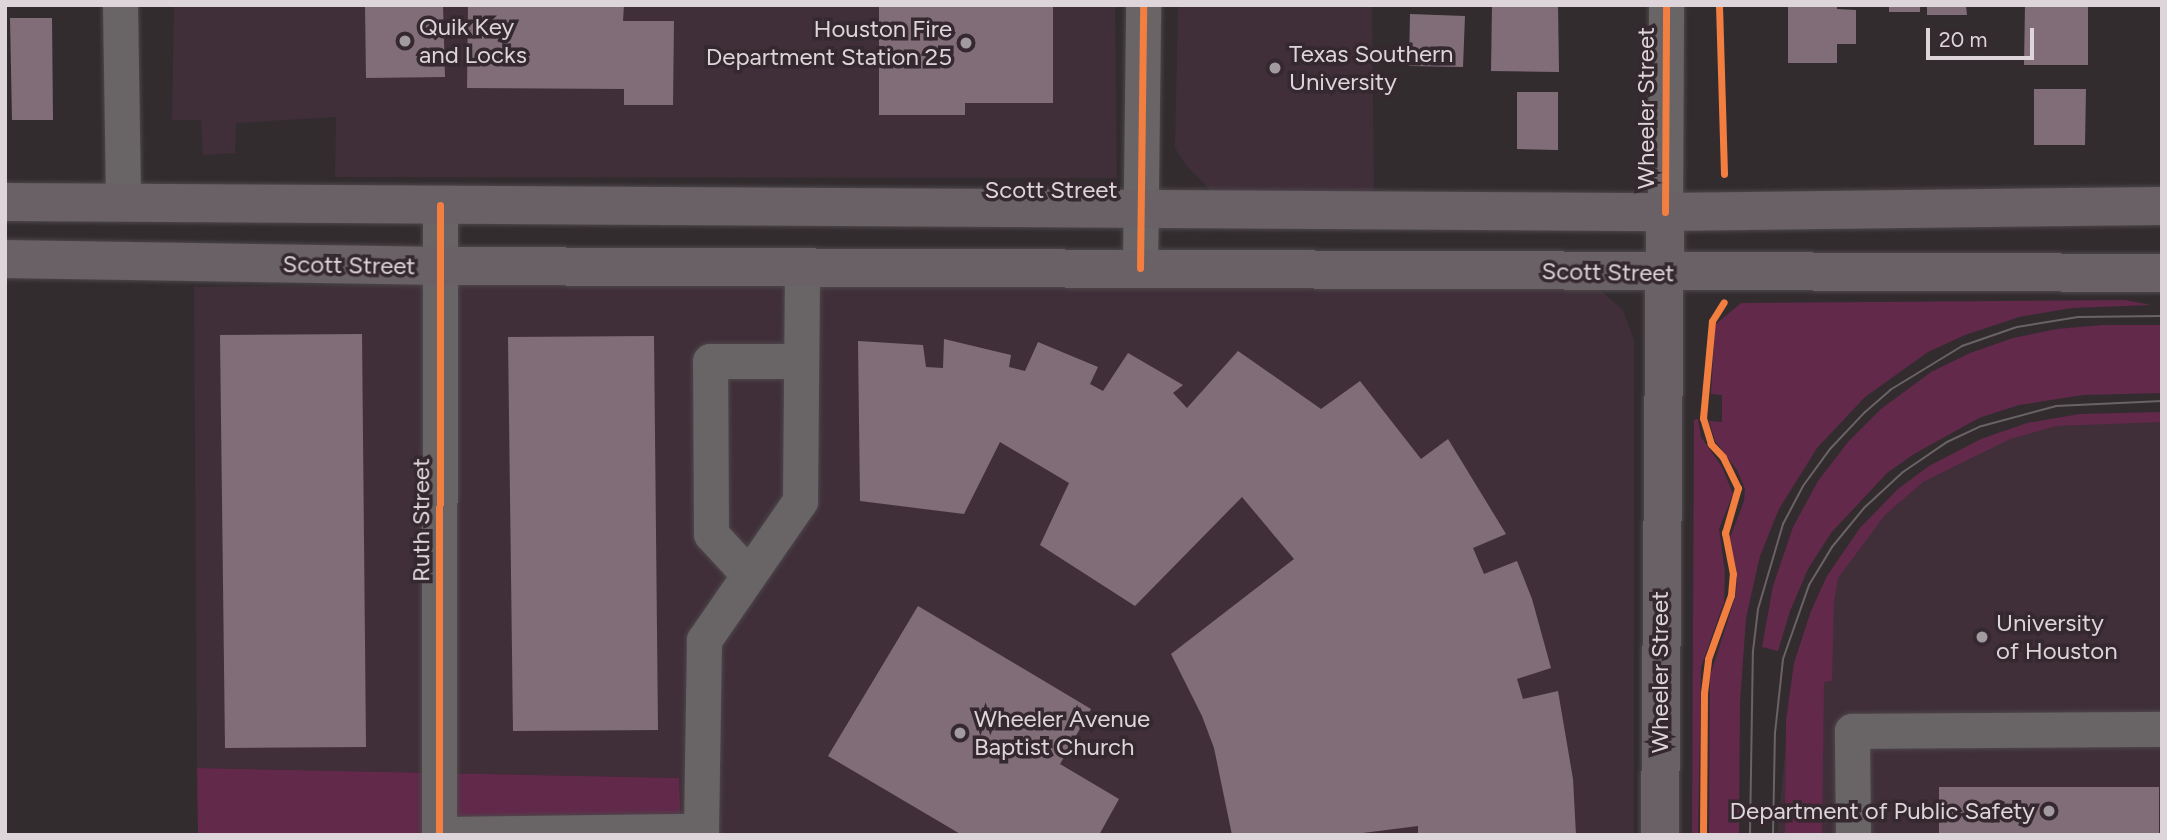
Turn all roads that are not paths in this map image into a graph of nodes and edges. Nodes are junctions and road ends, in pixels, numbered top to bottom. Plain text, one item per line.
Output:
1 (120, 5) edge
2 (1143, 5) edge
3 (1666, 5) edge
4 (5, 202) edge
5 (123, 203) junction
6 (440, 205) junction
7 (2162, 206) edge
8 (999, 209) junction
9 (1141, 209) junction
10 (1665, 212) junction
11 (5, 259) edge
12 (440, 266) junction
13 (802, 267) junction
14 (998, 267) junction
15 (1140, 268) junction
16 (1664, 273) junction
17 (2162, 273) edge
18 (801, 361) junction
19 (747, 573) junction
20 (2162, 729) edge
21 (439, 834) edge
22 (1660, 835) edge
23 (1853, 835) edge

1 - 5 street
2 - 9 street
3 - 10 street, Wheeler Street
4 - 5 main road, Scott Street
5 - 6 main road, Scott Street
6 - 8 main road, Scott Street
6 - 12 street, Ruth Street
7 - 10 main road, Scott Street
8 - 9 main road, Scott Street
8 - 14 main road
9 - 10 main road, Scott Street
9 - 15 street
10 - 16 main road, Wheeler Street
11 - 12 main road, Scott Street
12 - 13 main road, Scott Street
12 - 21 street, Ruth Street
13 - 14 main road, Scott Street
13 - 18 street
14 - 15 main road, Scott Street
15 - 16 main road, Scott Street
16 - 17 main road, Scott Street
16 - 22 main road, Wheeler Street
18 - 19 street
18 - 19 street
19 - 21 street
20 - 23 street

